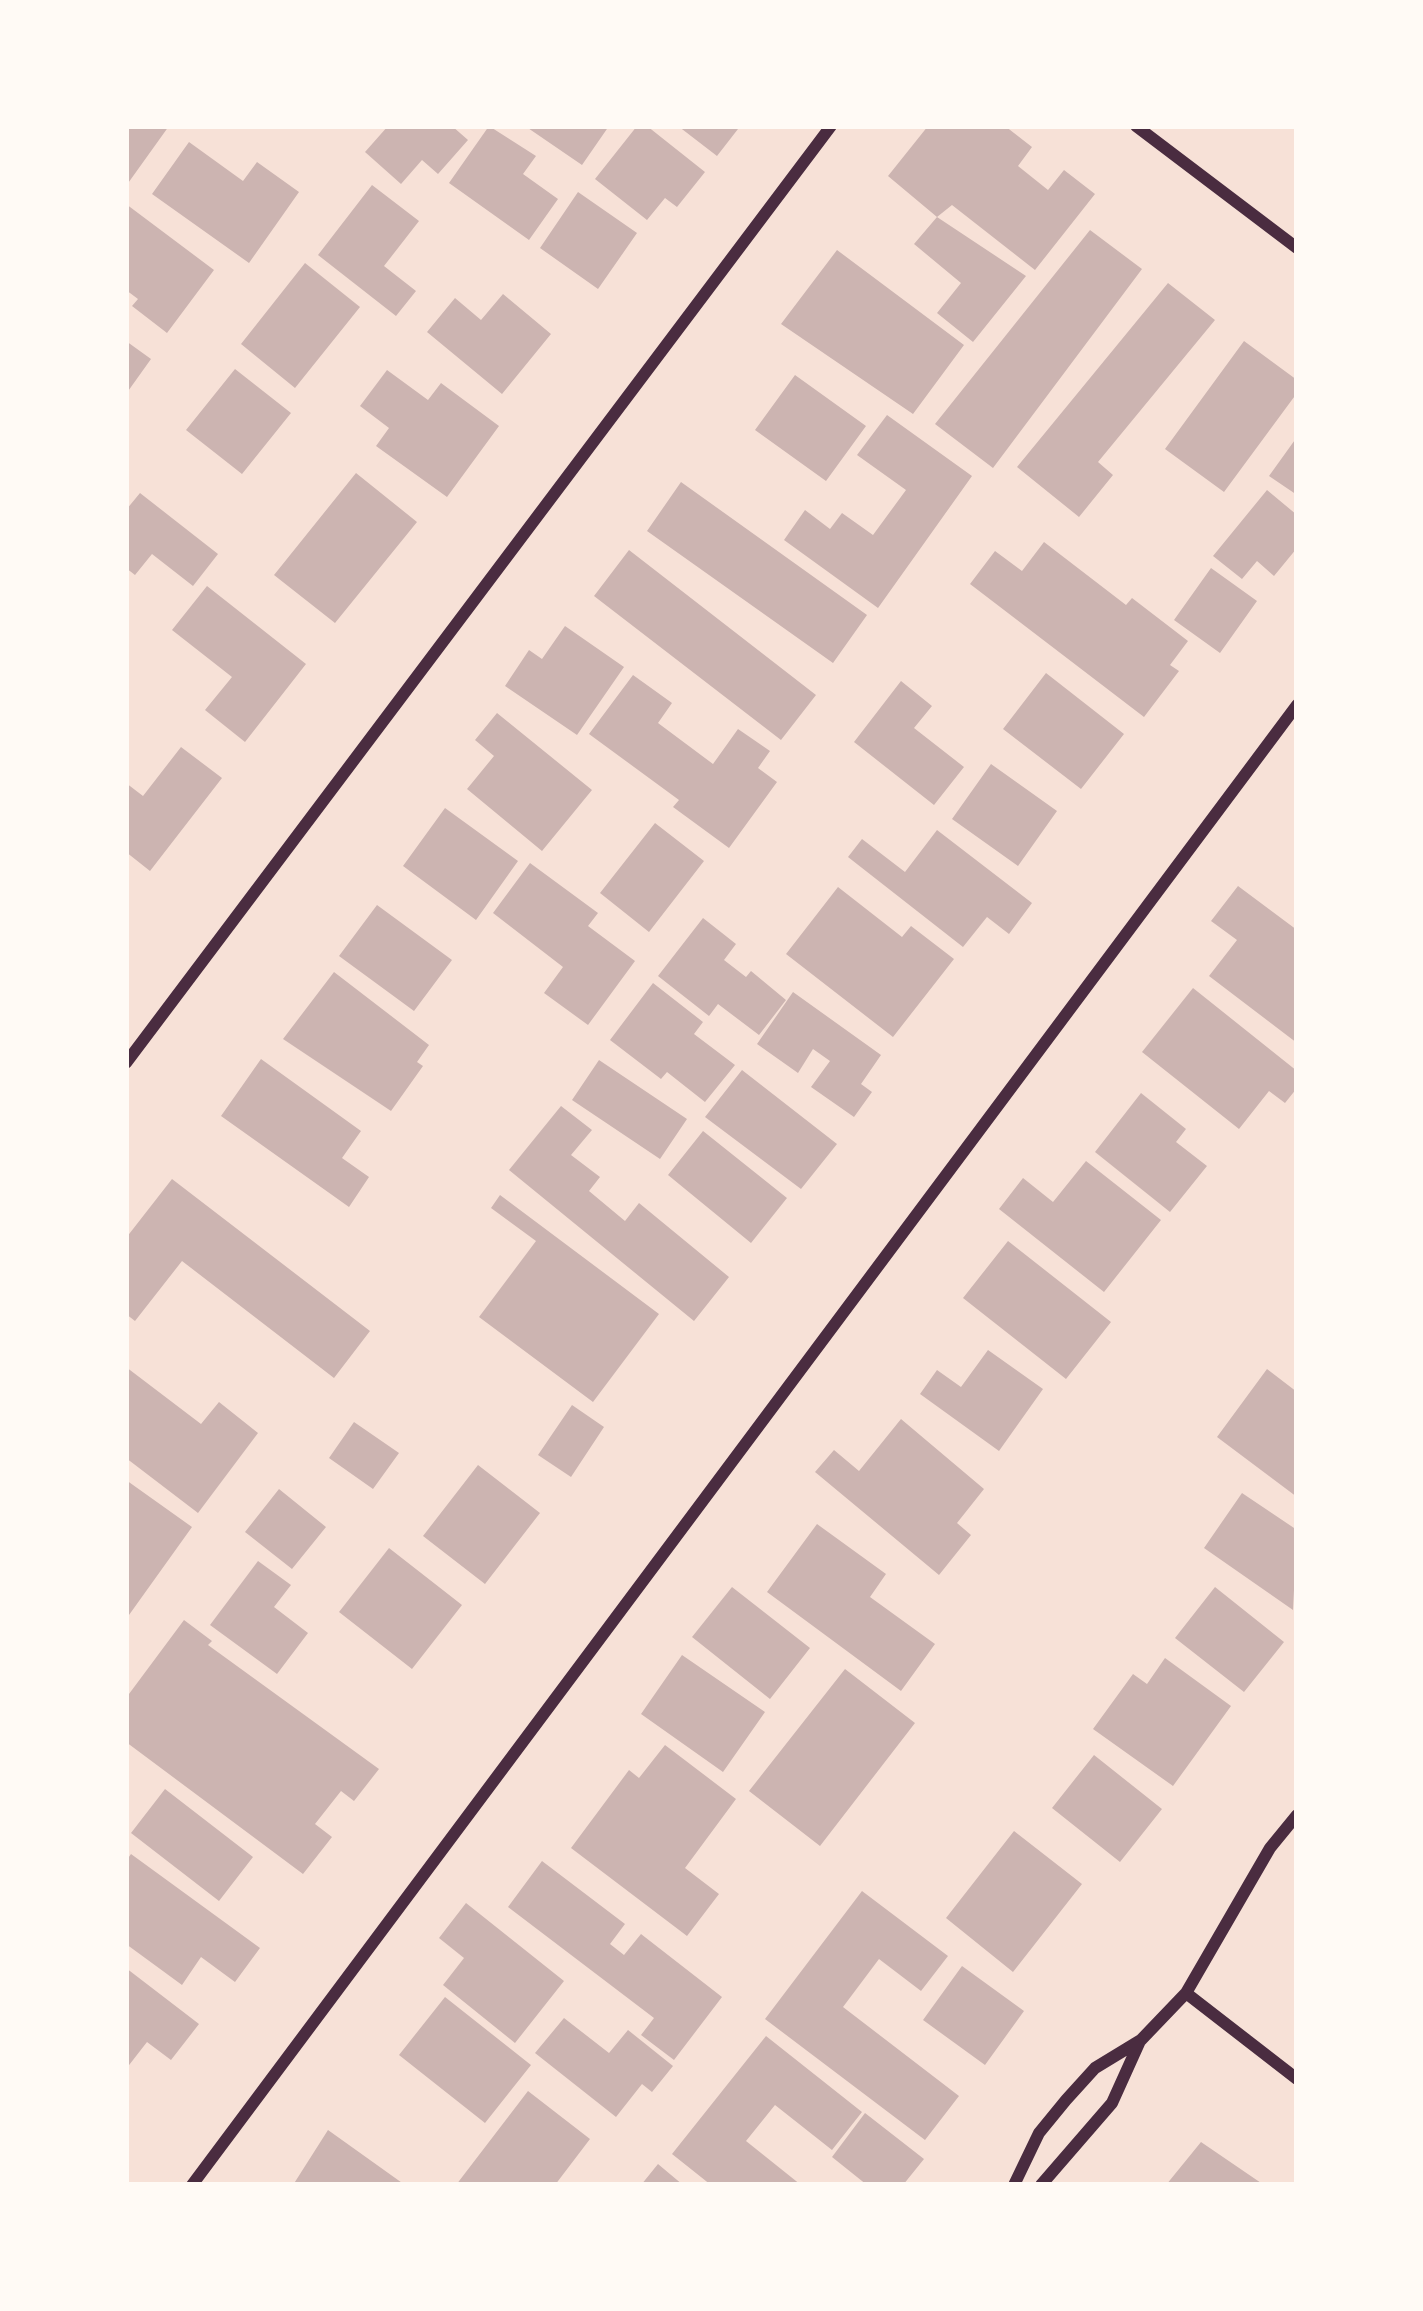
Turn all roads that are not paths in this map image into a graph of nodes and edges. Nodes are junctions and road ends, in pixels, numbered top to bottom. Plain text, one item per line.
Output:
1 (831, 126) edge
2 (1136, 126) edge
3 (1297, 248) edge
4 (1297, 706) edge
5 (126, 1063) edge
6 (1297, 1815) edge
7 (1186, 1993) junction
8 (1141, 2040) junction
9 (1297, 2079) edge
10 (192, 2185) edge
11 (1014, 2185) edge
12 (1041, 2185) edge

1 - 5 street
2 - 3 street
4 - 10 street
6 - 7 street
7 - 8 street
7 - 9 street
8 - 11 street
8 - 12 street

